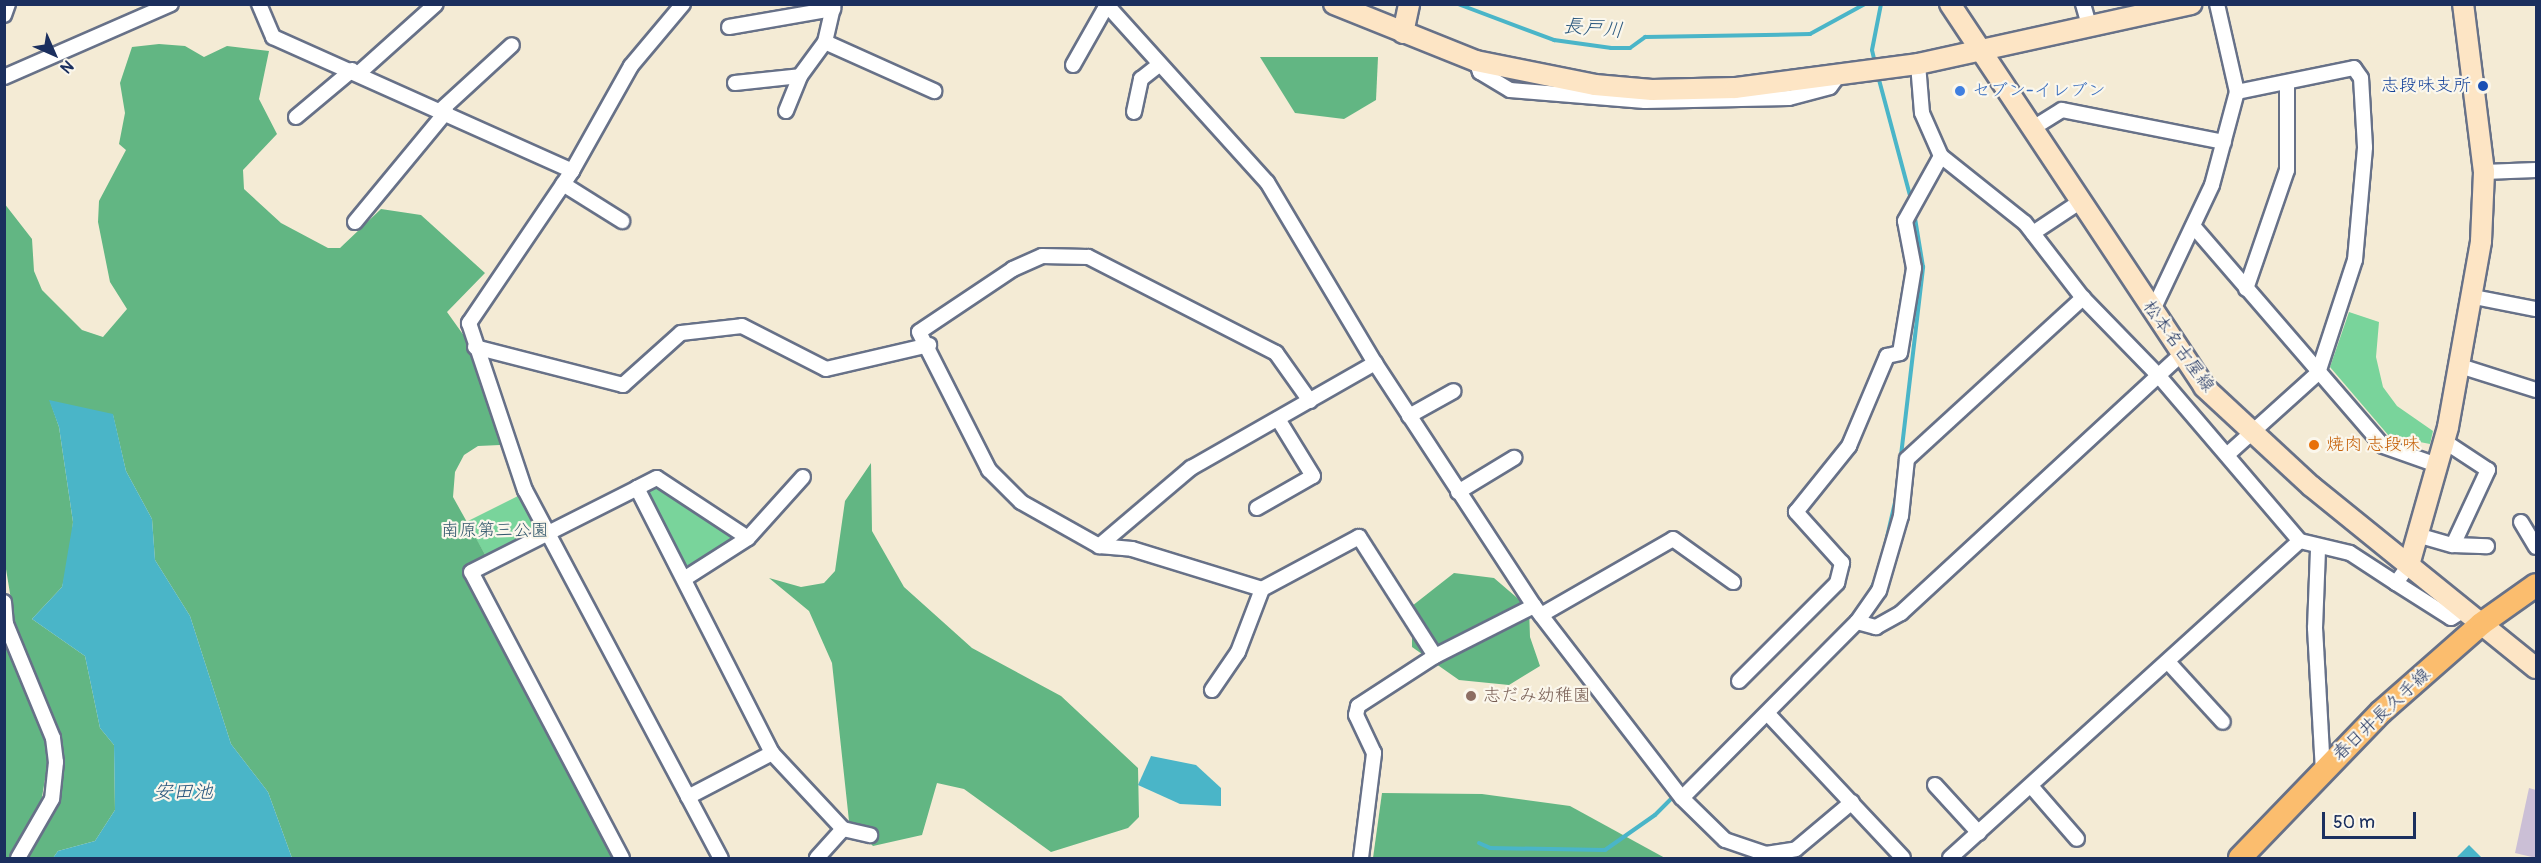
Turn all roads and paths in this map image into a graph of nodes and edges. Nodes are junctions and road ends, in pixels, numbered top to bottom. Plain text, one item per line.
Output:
1 (8, 4) edge
2 (171, 4) edge
3 (259, 4) edge
4 (436, 4) edge
5 (683, 4) edge
6 (1334, 4) edge
7 (1409, 4) edge
8 (2083, 4) edge
9 (2192, 4) edge
10 (2217, 4) edge
11 (2463, 4) edge
12 (1107, 5) edge
13 (1951, 5) edge
14 (834, 7) edge
15 (4, 15) edge
16 (729, 27) dead end
17 (2090, 28) junction
18 (1402, 33) junction
19 (825, 42) junction
20 (512, 45) dead end
21 (1977, 49) junction
22 (1918, 64) junction
23 (1073, 65) dead end
24 (1159, 65) junction
25 (355, 72) junction
26 (800, 76) junction
27 (4, 77) edge
28 (2287, 82) junction
29 (735, 83) dead end
30 (934, 91) dead end
31 (2237, 92) junction
32 (443, 111) junction
33 (786, 111) dead end
34 (1134, 112) dead end
35 (296, 117) dead end
36 (2033, 128) junction
37 (2224, 142) junction
38 (1941, 156) junction
39 (2536, 170) edge
40 (572, 171) junction
41 (2484, 172) junction
42 (563, 184) junction
43 (2081, 201) junction
44 (622, 221) dead end
45 (355, 222) dead end
46 (2194, 227) junction
47 (2033, 232) junction
48 (2246, 289) junction
49 (2474, 297) junction
50 (2083, 298) junction
51 (2536, 308) edge
52 (2152, 312) junction
53 (929, 345) junction
54 (475, 347) junction
55 (2181, 355) junction
56 (1375, 363) junction
57 (2460, 366) junction
58 (2318, 373) junction
59 (2158, 375) junction
60 (2536, 390) edge
61 (1454, 391) dead end
62 (1310, 401) junction
63 (1409, 416) junction
64 (1278, 419) junction
65 (2252, 435) junction
66 (2444, 441) junction
67 (2228, 454) junction
68 (1514, 458) dead end
69 (2437, 465) junction
70 (803, 477) dead end
71 (637, 488) junction
72 (1458, 492) junction
73 (1257, 508) dead end
74 (2522, 522) dead end
75 (547, 535) junction
76 (2417, 535) junction
77 (748, 538) junction
78 (2300, 541) junction
79 (2453, 545) junction
80 (1099, 546) junction
81 (2487, 546) dead end
82 (2536, 547) edge
83 (2318, 550) junction
84 (2409, 565) junction
85 (684, 579) junction
86 (1733, 582) dead end
87 (2397, 583) junction
88 (2536, 585) edge
89 (1262, 589) junction
90 (4, 602) edge
91 (1538, 610) junction
92 (2464, 610) junction
93 (1857, 622) junction
94 (2481, 624) junction
95 (1435, 656) junction
96 (2168, 662) junction
97 (2534, 662) edge
98 (1739, 681) dead end
99 (1212, 690) dead end
100 (1768, 714) junction
101 (2223, 722) dead end
102 (772, 753) junction
103 (2323, 769) junction
104 (1935, 785) dead end
105 (2031, 786) junction
106 (1678, 793) junction
107 (688, 797) junction
108 (1852, 802) junction
109 (843, 829) junction
110 (1979, 833) junction
111 (870, 835) dead end
112 (2077, 838) dead end
113 (18, 858) edge
114 (622, 858) edge
115 (721, 858) edge
116 (817, 858) edge
117 (1361, 858) edge
118 (1903, 858) edge
119 (1950, 858) edge
120 (2240, 858) edge

1 - 15 street
2 - 27 street
3 - 25 street
4 - 25 street
5 - 40 street
6 - 18 street
7 - 18 street
8 - 17 street
9 - 17 street
10 - 31 street
11 - 41 street
12 - 23 street
12 - 24 street
13 - 21 street, 松本名古屋線
14 - 16 street
14 - 19 street
17 - 21 street
18 - 22 street
19 - 26 street
19 - 30 street
20 - 32 street
21 - 22 street
21 - 36 street, 松本名古屋線
22 - 38 street
24 - 34 street
24 - 56 street
25 - 32 street
25 - 35 street
26 - 29 street
26 - 33 street
28 - 31 street
28 - 48 street
28 - 58 street
31 - 37 street
32 - 40 street
32 - 45 street
36 - 37 street
36 - 43 street, 松本名古屋線
37 - 46 street
38 - 47 street
38 - 98 street
39 - 41 street
40 - 42 street
41 - 49 street
42 - 44 street
42 - 54 street
43 - 47 street
43 - 52 street, 松本名古屋線
46 - 48 street
46 - 52 street
47 - 50 street
48 - 58 street
49 - 51 street
49 - 57 street
50 - 59 street
50 - 93 street
52 - 55 street, 松本名古屋線
53 - 54 street
53 - 62 street
53 - 80 street
54 - 75 street
55 - 59 street
55 - 65 street, 松本名古屋線
56 - 62 street
56 - 63 street
57 - 60 street
57 - 66 street
58 - 65 street
58 - 69 street
59 - 67 street
59 - 93 street
61 - 63 street
62 - 64 street
63 - 72 street
64 - 73 street
64 - 80 street
65 - 67 street
65 - 84 street, 松本名古屋線
66 - 69 street
66 - 79 street
67 - 78 street
68 - 72 street
69 - 76 street
70 - 77 street
71 - 75 street
71 - 77 street
71 - 85 street
72 - 91 street
74 - 82 street
75 - 107 street
75 - 114 street
76 - 79 street
76 - 84 street
77 - 85 street
78 - 83 street
78 - 96 street
79 - 81 street
80 - 89 street
83 - 87 street
83 - 103 street
84 - 87 street
84 - 92 street, 松本名古屋線
85 - 102 street
86 - 91 street
87 - 92 street
88 - 94 main road, 春日井長久手線
89 - 95 street
89 - 99 street
90 - 113 street
91 - 95 street
91 - 106 street
92 - 94 street, 松本名古屋線
93 - 100 street
94 - 97 street, 松本名古屋線
94 - 103 main road, 春日井長久手線
95 - 117 street
96 - 101 street
96 - 105 street
100 - 106 street
100 - 108 street
102 - 107 street
102 - 109 street
103 - 120 main road, 春日井長久手線
104 - 110 street
105 - 110 street
105 - 112 street
106 - 108 street
107 - 115 street
108 - 118 street
109 - 111 street
109 - 116 street
110 - 119 street

